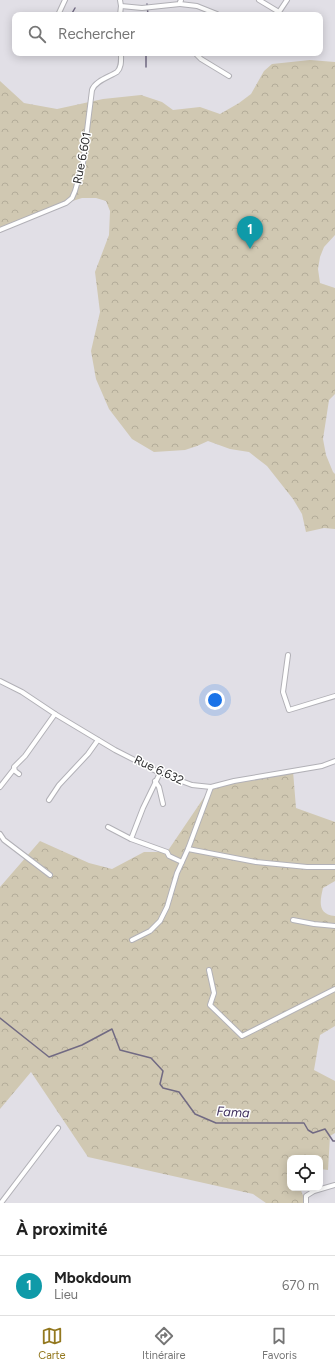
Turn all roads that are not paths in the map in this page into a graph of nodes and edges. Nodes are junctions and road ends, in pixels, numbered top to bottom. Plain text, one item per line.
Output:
1 (65, 0) edge
2 (120, 0) edge
3 (259, 0) edge
4 (287, 0) edge
5 (180, 1) edge
6 (121, 6) junction
7 (59, 12) edge
8 (120, 12) edge
9 (212, 12) edge
10 (275, 12) edge
11 (279, 12) edge
12 (121, 56) edge
13 (198, 56) edge
14 (229, 76) dead end
15 (0, 230) edge
16 (288, 655) dead end
17 (0, 681) edge
18 (335, 696) edge
19 (54, 714) junction
20 (98, 740) junction
21 (335, 761) edge
22 (14, 769) junction
23 (160, 773) junction
24 (19, 774) dead end
25 (155, 781) junction
26 (0, 787) edge
27 (211, 787) junction
28 (49, 800) dead end
29 (163, 804) dead end
30 (108, 827) dead end
31 (0, 834) edge
32 (131, 839) junction
33 (188, 849) junction
34 (182, 862) junction
35 (335, 867) edge
36 (50, 876) dead end
37 (293, 920) dead end
38 (335, 926) edge
39 (132, 940) dead end
40 (209, 970) dead end
41 (335, 989) edge
42 (58, 1128) dead end
43 (335, 1185) edge
44 (1, 1203) edge
45 (306, 1203) edge

1 - 7 street
2 - 6 street
3 - 10 street
4 - 11 street
5 - 6 street
5 - 9 street
6 - 8 street
12 - 15 street, Rue 6.601
13 - 14 street
16 - 18 street
17 - 19 street, Rue 6.632
19 - 20 street, Rue 6.632
19 - 22 street
20 - 23 street, Rue 6.632
20 - 28 street
21 - 27 street, Rue 6.632
22 - 24 street
22 - 26 street
23 - 25 street
23 - 27 street, Rue 6.632
25 - 29 street
25 - 32 street
27 - 33 street
30 - 32 street
31 - 36 street
32 - 34 street
33 - 34 street
33 - 35 street
34 - 39 street
37 - 38 street
40 - 41 street
42 - 44 street
43 - 45 street

